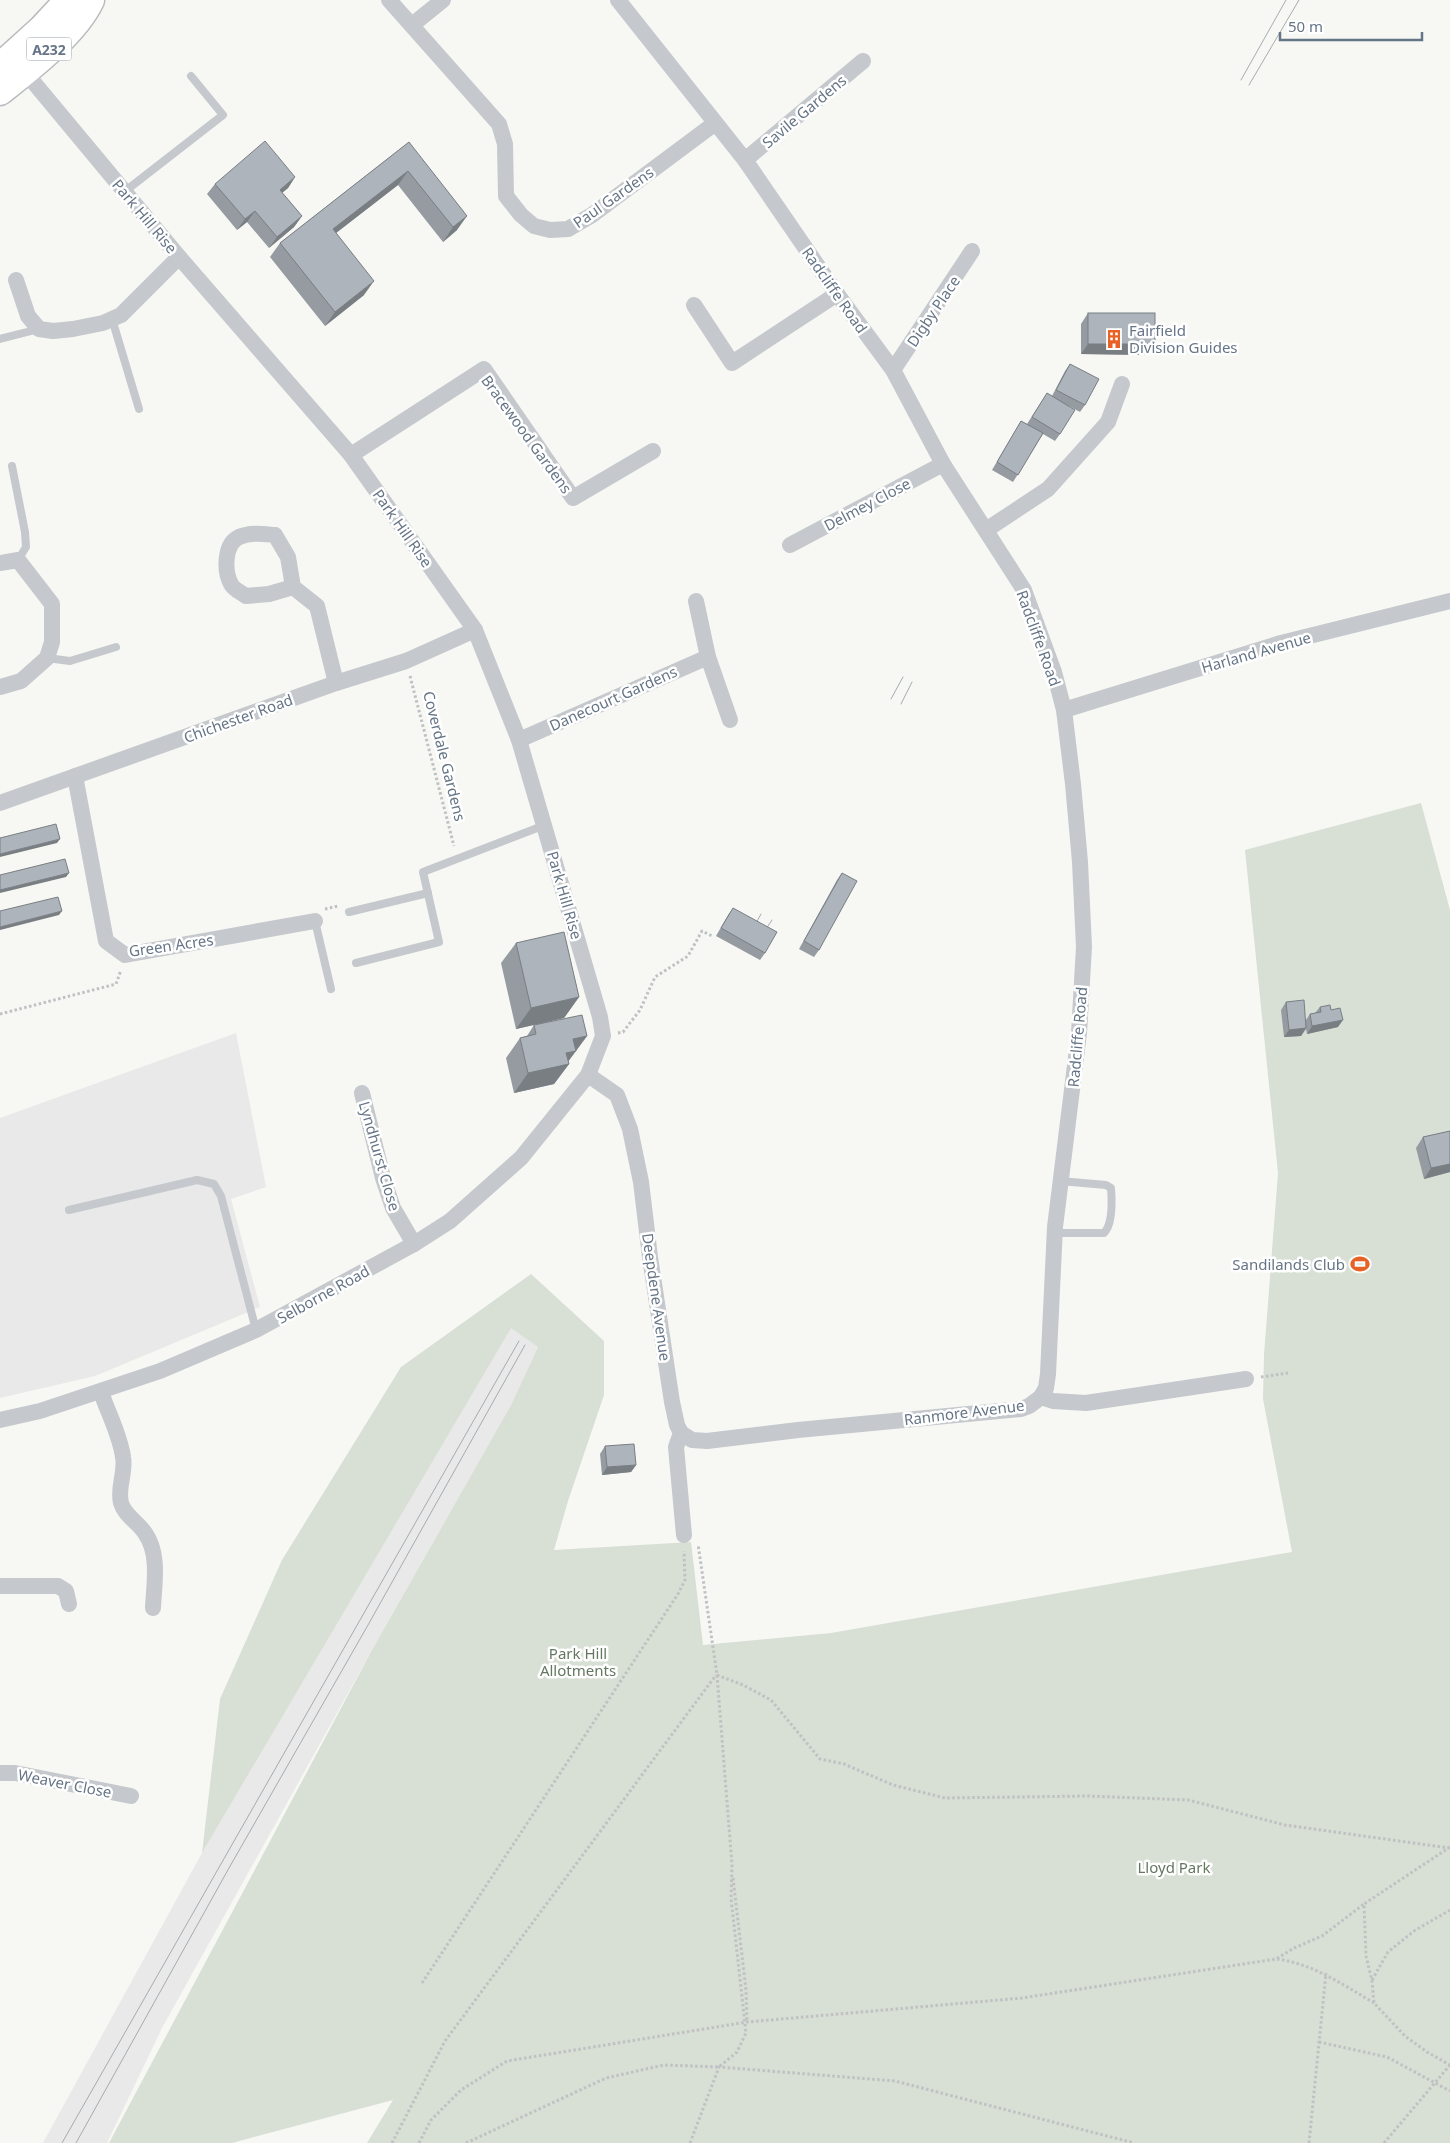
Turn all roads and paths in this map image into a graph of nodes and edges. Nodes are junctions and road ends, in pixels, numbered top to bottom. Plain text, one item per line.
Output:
1 (68, 0) edge
2 (91, 0) edge
3 (389, 0) edge
4 (443, 0) edge
5 (618, 0) edge
6 (412, 25) junction
7 (9, 60) edge
8 (863, 61) dead end
9 (191, 76) dead end
10 (0, 92) edge
11 (714, 124) junction
12 (744, 160) junction
13 (124, 192) junction
14 (972, 251) dead end
15 (180, 257) junction
16 (16, 280) dead end
17 (837, 294) junction
18 (694, 305) dead end
19 (112, 319) junction
20 (39, 329) junction
21 (0, 339) edge
22 (893, 370) junction
23 (1122, 384) dead end
24 (138, 409) dead end
25 (653, 451) dead end
26 (351, 455) junction
27 (943, 464) junction
28 (12, 466) dead end
29 (986, 530) junction
30 (790, 545) dead end
31 (18, 560) junction
32 (0, 563) edge
33 (293, 587) junction
34 (696, 601) dead end
35 (1450, 601) edge
36 (475, 630) junction
37 (116, 647) dead end
38 (708, 657) junction
39 (47, 658) junction
40 (406, 661) junction
41 (336, 683) junction
42 (0, 687) edge
43 (1064, 710) junction
44 (730, 720) dead end
45 (519, 740) junction
46 (75, 776) junction
47 (0, 803) edge
48 (545, 825) junction
49 (457, 859) junction
50 (428, 893) junction
51 (349, 912) dead end
52 (315, 921) joint
53 (712, 936) dead end
54 (125, 955) junction
55 (356, 963) dead end
56 (331, 989) dead end
57 (0, 1014) edge
58 (603, 1036) junction
59 (588, 1074) junction
60 (362, 1093) dead end
61 (1060, 1181) junction
62 (69, 1210) dead end
63 (1054, 1232) junction
64 (414, 1244) junction
65 (256, 1330) junction
66 (1288, 1373) dead end
67 (1246, 1379) joint
68 (101, 1392) junction
69 (1040, 1397) junction
70 (0, 1420) edge
71 (681, 1433) junction
72 (684, 1535) junction
73 (0, 1586) edge
74 (69, 1604) dead end
75 (153, 1608) dead end
76 (716, 1675) junction
77 (0, 1773) edge
78 (131, 1796) dead end
79 (1450, 1848) edge
80 (1364, 1904) junction
81 (1450, 1910) edge
82 (1276, 1959) junction
83 (1326, 1974) junction
84 (1372, 1981) junction
85 (422, 1983) dead end
86 (1374, 2003) junction
87 (746, 2022) junction
88 (1319, 2042) junction
89 (1450, 2065) edge
90 (719, 2067) junction
91 (1436, 2083) junction
92 (1450, 2091) edge
93 (392, 2143) edge
94 (420, 2143) edge
95 (466, 2143) edge
96 (690, 2143) edge
97 (1134, 2143) edge
98 (1309, 2143) edge
99 (1384, 2143) edge

1 - 7 highway, A232
2 - 7 highway, A232
3 - 6 street, Paul Gardens
4 - 6 street
5 - 11 street, Radcliffe Road
6 - 11 street, Paul Gardens
7 - 10 highway, A232
7 - 13 street, Park Hill Rise
8 - 12 street, Savile Gardens
9 - 13 lane
11 - 12 street, Radcliffe Road
12 - 17 street, Radcliffe Road
13 - 15 street, Park Hill Rise
14 - 22 street, Digby Place
15 - 19 street
15 - 26 street, Park Hill Rise
16 - 20 street
17 - 18 street
17 - 22 street, Radcliffe Road
19 - 20 street
19 - 24 lane
20 - 21 lane
22 - 27 street, Radcliffe Road
23 - 29 street
25 - 26 street, Bracewood Gardens
26 - 36 street, Park Hill Rise
27 - 29 street, Radcliffe Road
27 - 30 street, Delmey Close
28 - 31 lane
29 - 43 street, Radcliffe Road
31 - 32 street
31 - 39 street
33 - 33 street
33 - 41 street
34 - 38 street
35 - 43 street, Harland Avenue
36 - 40 street, Chichester Road
36 - 45 street, Park Hill Rise
37 - 39 lane
38 - 44 street
38 - 45 street, Danecourt Gardens
39 - 42 street
40 - 41 street, Chichester Road
40 - 49 path, Coverdale Gardens
41 - 46 street, Chichester Road
43 - 61 street, Radcliffe Road
45 - 48 street, Park Hill Rise
46 - 47 street, Chichester Road
46 - 54 street, Green Acres
48 - 49 lane
48 - 58 street, Park Hill Rise
49 - 50 lane
50 - 51 lane
50 - 55 lane
52 - 54 street, Green Acres
52 - 56 lane
53 - 58 path
54 - 57 path
58 - 59 street
59 - 64 street, Selborne Road
59 - 71 street, Deepdene Avenue
60 - 64 street, Lyndhurst Close
61 - 63 street, Radcliffe Road
61 - 63 lane
62 - 65 lane
63 - 69 street, Radcliffe Road
64 - 65 street, Selborne Road
65 - 68 street, Selborne Road
66 - 67 path
67 - 69 street, Ranmore Avenue
68 - 70 street, Selborne Road
68 - 75 street
69 - 71 street, Ranmore Avenue
71 - 72 street, Deepdene Avenue
72 - 76 path
72 - 85 path
73 - 74 street
76 - 79 path
76 - 87 path
76 - 93 path
77 - 78 street, Weaver Close
79 - 80 path
80 - 82 path
80 - 84 path
81 - 84 path
82 - 83 path
82 - 87 path
83 - 86 path
83 - 88 path
84 - 86 path
86 - 89 path
87 - 90 path
87 - 94 path
88 - 91 path
88 - 98 path
89 - 91 path
90 - 95 path
90 - 96 path
90 - 97 path
91 - 92 path
91 - 99 path

